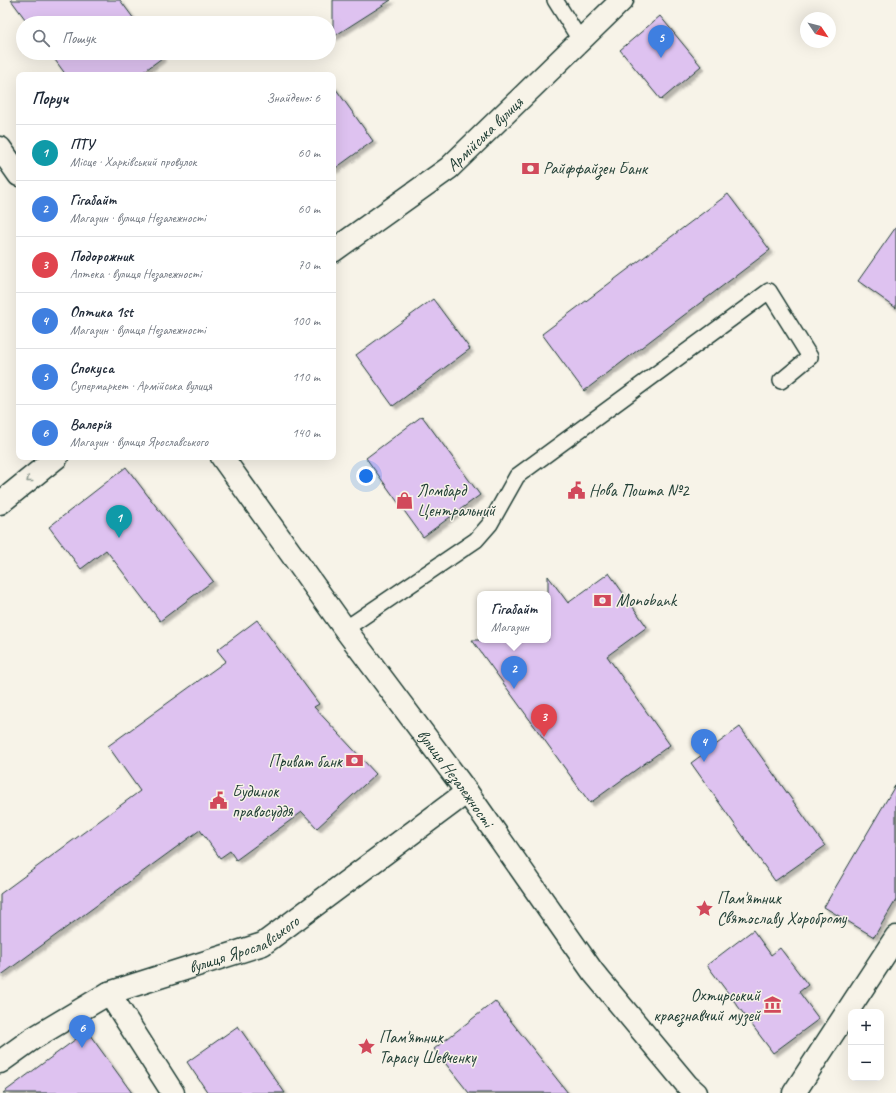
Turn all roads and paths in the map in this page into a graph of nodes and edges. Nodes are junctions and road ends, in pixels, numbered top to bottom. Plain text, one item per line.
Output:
1 (555, 0) edge
2 (622, 0) edge
3 (580, 40) junction
4 (0, 148) edge
5 (16, 171) edge
6 (336, 249) edge
7 (781, 381) dead end
8 (53, 460) edge
9 (224, 460) edge
10 (0, 503) edge
11 (344, 629) junction
12 (467, 792) junction
13 (896, 937) edge
14 (109, 993) junction
15 (0, 1062) edge
16 (173, 1093) edge
17 (696, 1093) edge
18 (794, 1093) edge

1 - 3 lane
2 - 3 street, Армійська вулиця
3 - 6 street, Армійська вулиця
4 - 5 street
7 - 11 lane
8 -> 10 street
9 - 11 street, вулиця Незалежності
11 - 12 street, вулиця Незалежності
12 - 14 street, вулиця Ярославського
12 - 17 street, вулиця Незалежності
13 - 18 street
14 - 15 street, вулиця Ярославського
14 - 16 street

